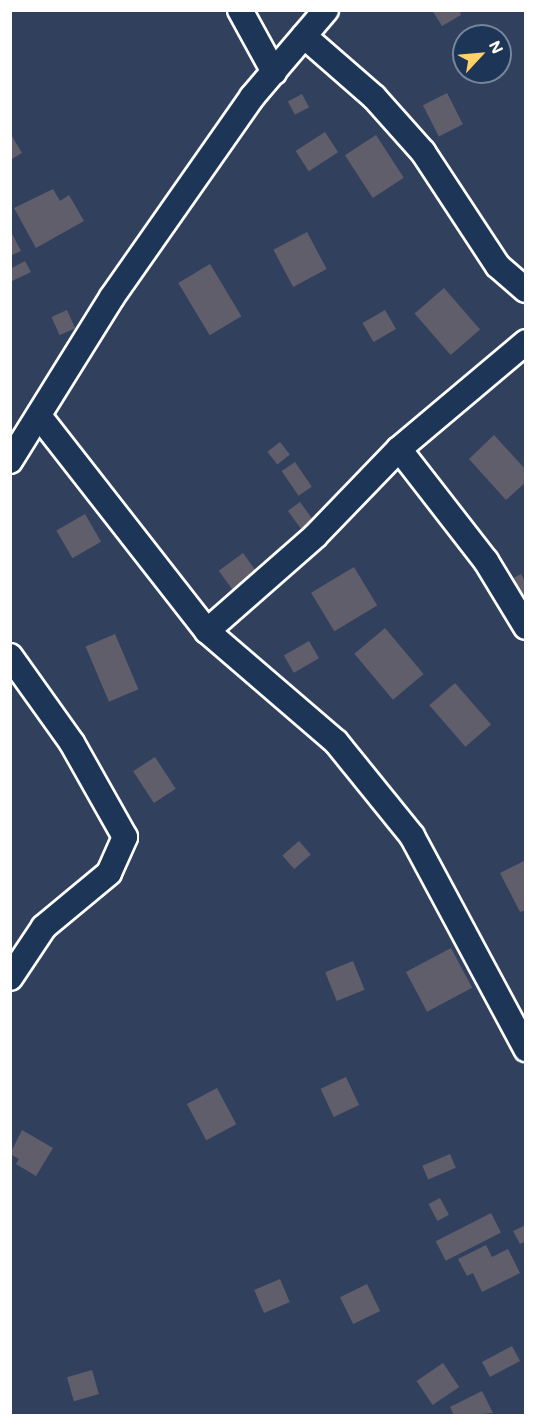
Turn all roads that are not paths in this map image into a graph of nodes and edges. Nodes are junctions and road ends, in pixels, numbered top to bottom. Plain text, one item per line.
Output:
1 (240, 10) edge
2 (326, 10) edge
3 (304, 36) junction
4 (274, 72) junction
5 (525, 290) edge
6 (525, 342) edge
7 (39, 416) junction
8 (399, 449) junction
9 (10, 461) edge
10 (525, 627) edge
11 (207, 631) junction
12 (10, 656) edge
13 (10, 978) edge
14 (525, 1049) edge

1 - 4 street
2 - 3 street
3 - 4 street
3 - 5 street
4 - 7 street
6 - 8 street
7 - 9 street
7 - 11 street
8 - 10 street
8 - 11 street
11 - 14 street
12 - 13 street

